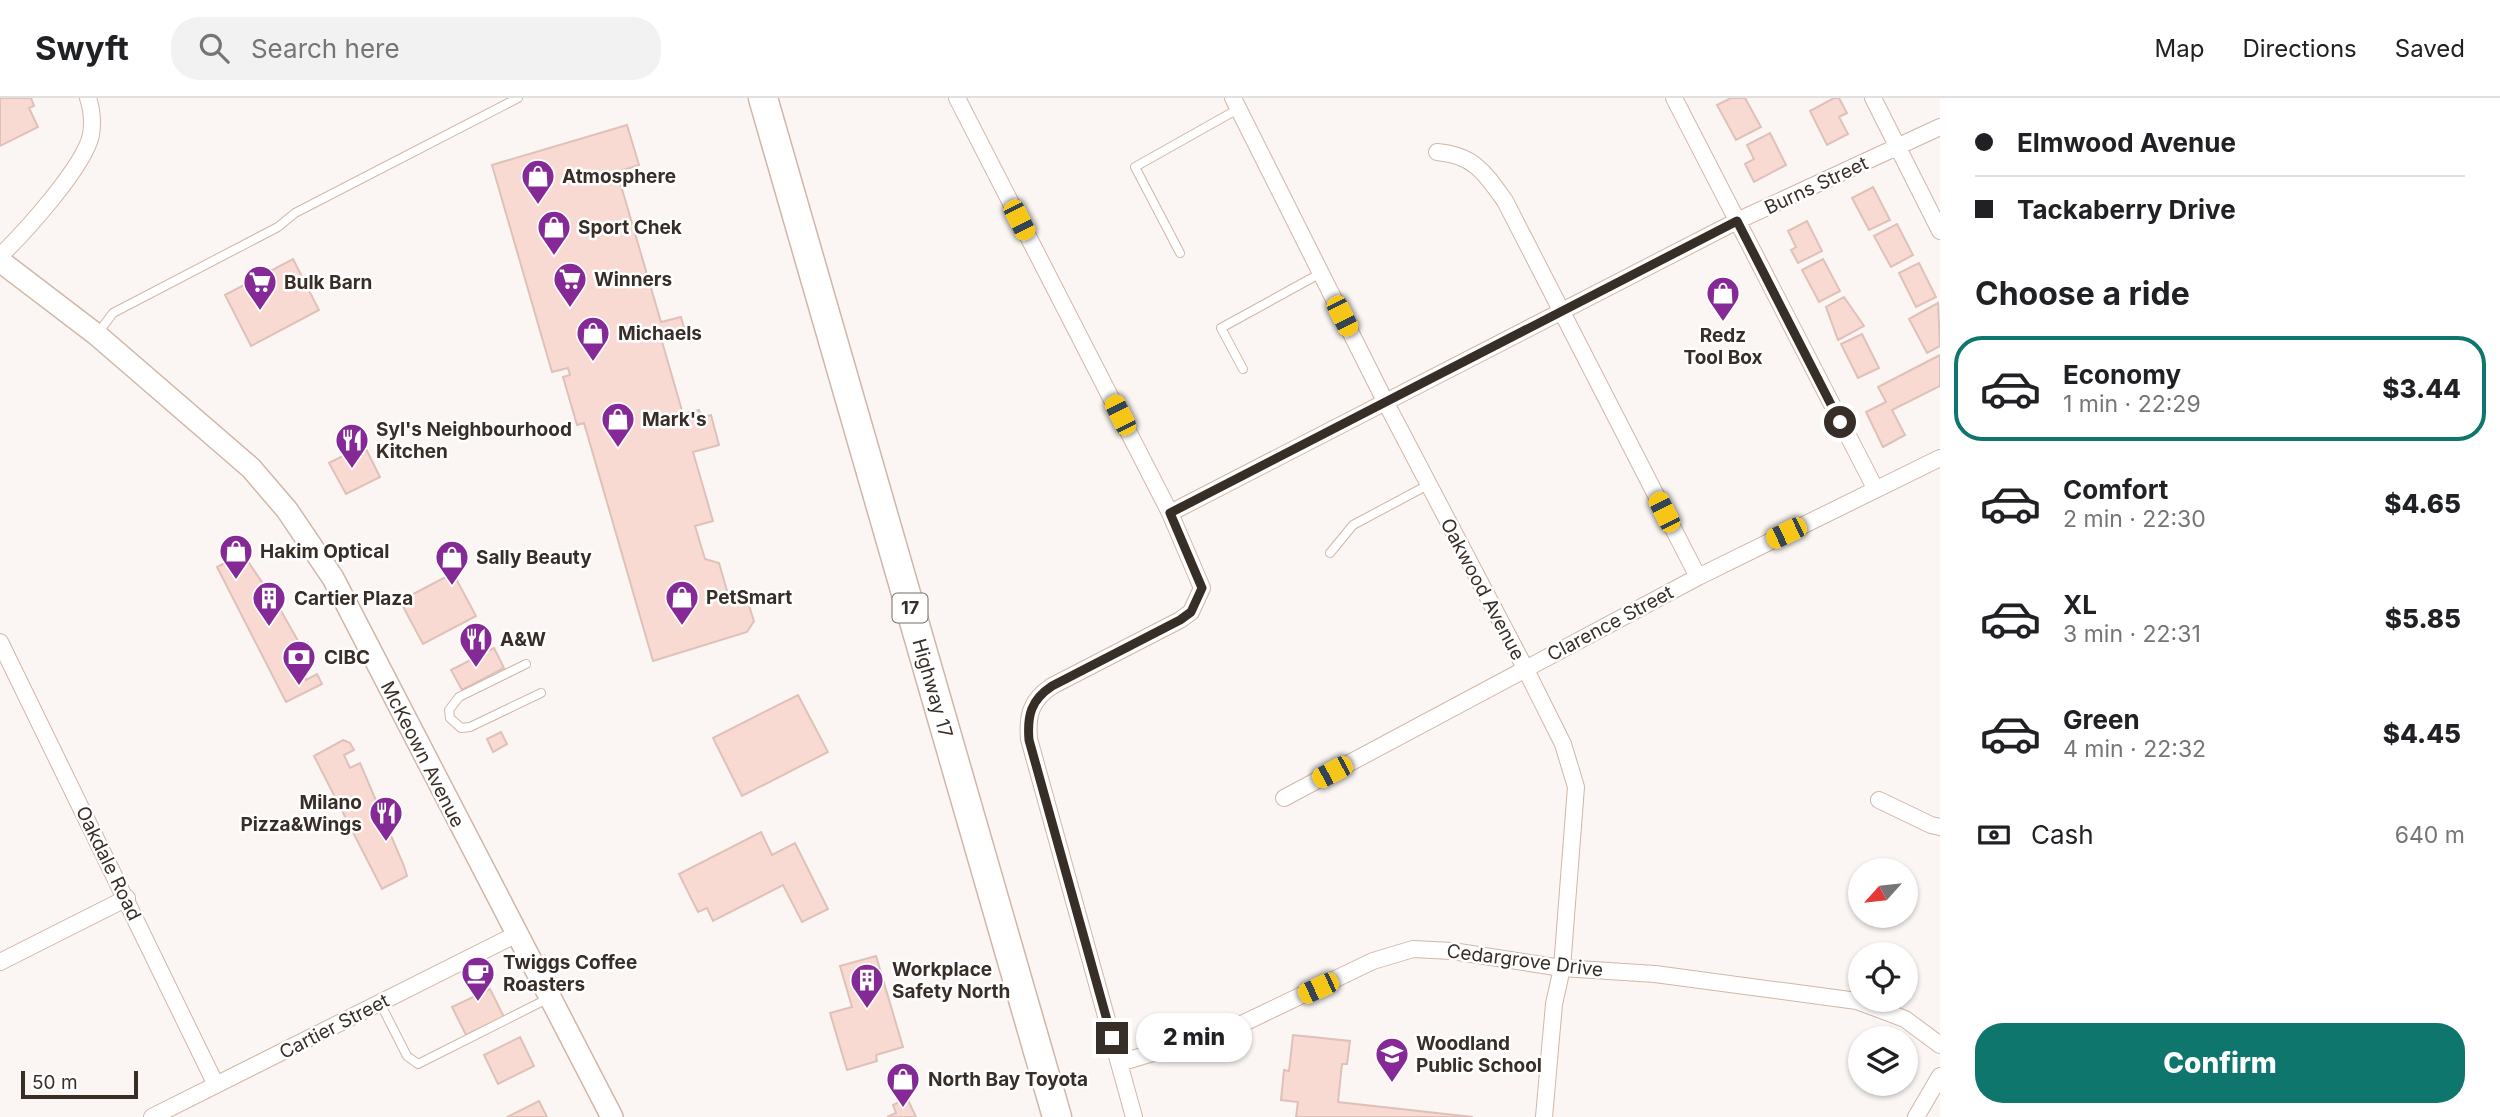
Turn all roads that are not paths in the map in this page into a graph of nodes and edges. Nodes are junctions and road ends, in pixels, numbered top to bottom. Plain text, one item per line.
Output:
1 (88, 98) edge
2 (518, 98) edge
3 (763, 98) edge
4 (957, 98) edge
5 (1674, 98) edge
6 (1873, 98) edge
7 (1235, 103) edge
8 (1940, 127) edge
9 (1898, 147) junction
10 (1437, 152) dead end
11 (1737, 221) junction
12 (1940, 230) edge
13 (1180, 253) dead end
14 (0, 259) edge
15 (1321, 273) junction
16 (1561, 312) junction
17 (97, 335) junction
18 (1243, 369) dead end
19 (1385, 401) junction
20 (1940, 458) edge
21 (1428, 485) junction
22 (1875, 488) junction
23 (1170, 513) junction
24 (1330, 553) dead end
25 (1698, 577) junction
26 (0, 642) edge
27 (526, 664) dead end
28 (1525, 668) junction
29 (541, 692) dead end
30 (1284, 798) dead end
31 (1879, 800) dead end
32 (1940, 827) edge
33 (127, 898) junction
34 (517, 934) junction
35 (0, 962) edge
36 (1562, 968) junction
37 (550, 998) junction
38 (380, 1003) junction
39 (1940, 1045) edge
40 (1119, 1063) junction
41 (1940, 1076) edge
42 (216, 1085) junction
43 (609, 1116) edge
44 (152, 1117) edge
45 (1057, 1117) edge
46 (1134, 1117) edge
47 (1544, 1117) edge
48 (1916, 1117) edge

1 - 14 street
2 - 17 lane
3 - 45 highway, Highway 17 / 17
4 - 23 street
5 - 11 street
6 - 9 street
7 - 13 lane
7 - 15 street, Oakwood Avenue
8 - 9 street, Burns Street
9 - 11 street, Burns Street
9 - 12 street
10 - 16 street
11 - 16 street, Burns Street
11 - 22 street
14 - 17 street, McKeown Avenue
15 - 18 lane
15 - 19 street, Oakwood Avenue
16 - 19 street, Burns Street
16 - 25 street
17 - 34 street, McKeown Avenue
19 - 21 street, Oakwood Avenue
19 - 23 street, Burns Street
20 - 22 street, Clarence Street
21 - 24 lane
21 - 28 street, Oakwood Avenue
22 - 25 street, Clarence Street
23 - 40 street
25 - 28 street, Clarence Street
26 - 33 street, Oakdale Road
27 - 29 lane
28 - 30 street, Clarence Street
28 - 36 street, Oakwood Avenue
31 - 32 street
33 - 35 street
33 - 42 street, Oakdale Road
34 - 37 street, McKeown Avenue
34 - 38 street, Cartier Street
36 - 39 street, Cedargrove Drive
36 - 40 street, Cedargrove Drive
36 - 47 street, Oakwood Avenue
37 - 38 lane
37 - 43 street, McKeown Avenue
38 - 42 street, Cartier Street
40 - 46 street
41 - 48 street
42 - 44 street, Cartier Street

